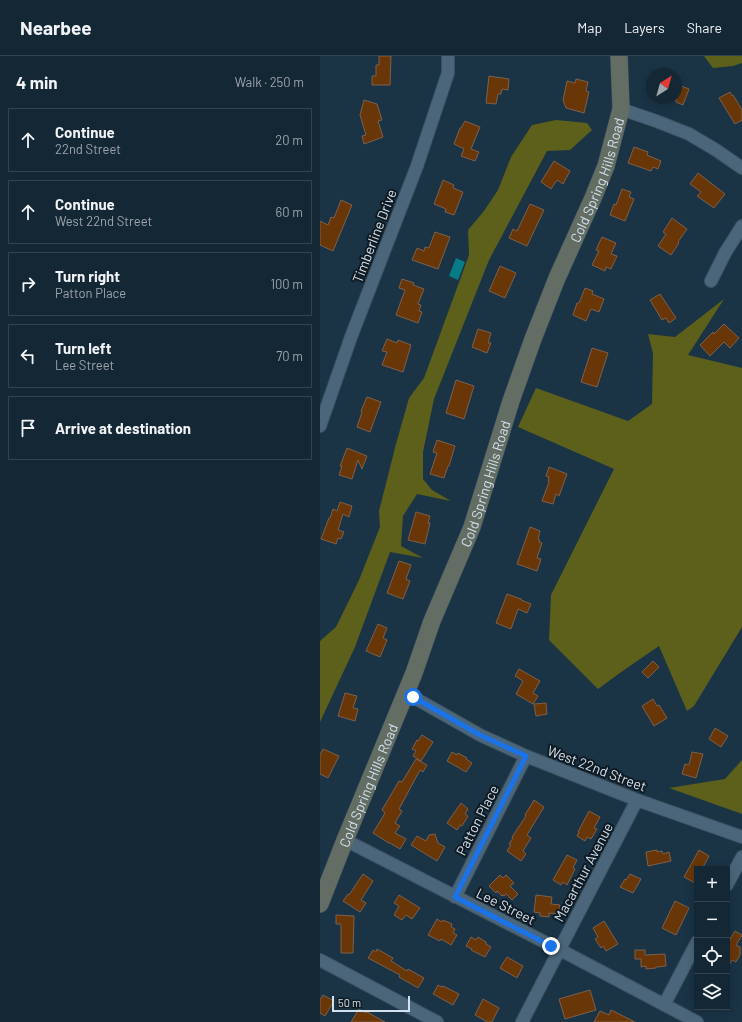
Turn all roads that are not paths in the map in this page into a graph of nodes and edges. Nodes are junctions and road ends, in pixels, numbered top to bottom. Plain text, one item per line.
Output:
1 (448, 56) edge
2 (619, 56) edge
3 (621, 109) junction
4 (742, 168) edge
5 (742, 226) edge
6 (711, 281) dead end
7 (320, 426) edge
8 (406, 693) junction
9 (526, 756) junction
10 (637, 800) junction
11 (742, 838) edge
12 (345, 840) junction
13 (742, 857) edge
14 (730, 879) edge
15 (455, 897) junction
16 (320, 904) edge
17 (694, 948) edge
18 (559, 950) junction
19 (320, 960) edge
20 (664, 1005) junction
21 (437, 1022) edge
22 (522, 1022) edge
23 (697, 1022) edge

1 - 7 street, Timberline Drive
2 - 3 street, Cold Spring Hills Road
3 - 4 street
3 - 8 street, Cold Spring Hills Road
5 - 6 street
8 - 9 street, West 22nd Street
8 - 12 street, Cold Spring Hills Road
9 - 10 street, West 22nd Street
9 - 15 street, Patton Place
10 - 11 street, West 22nd Street
10 - 18 street, Macarthur Avenue
12 - 15 street, Lee Street
12 - 16 street, Cold Spring Hills Road
13 - 14 street
15 - 18 street, Lee Street
17 - 20 street
18 - 20 street, Lee Street
18 - 22 street, Macarthur Avenue
19 - 21 street
20 - 23 street, Lee Street

